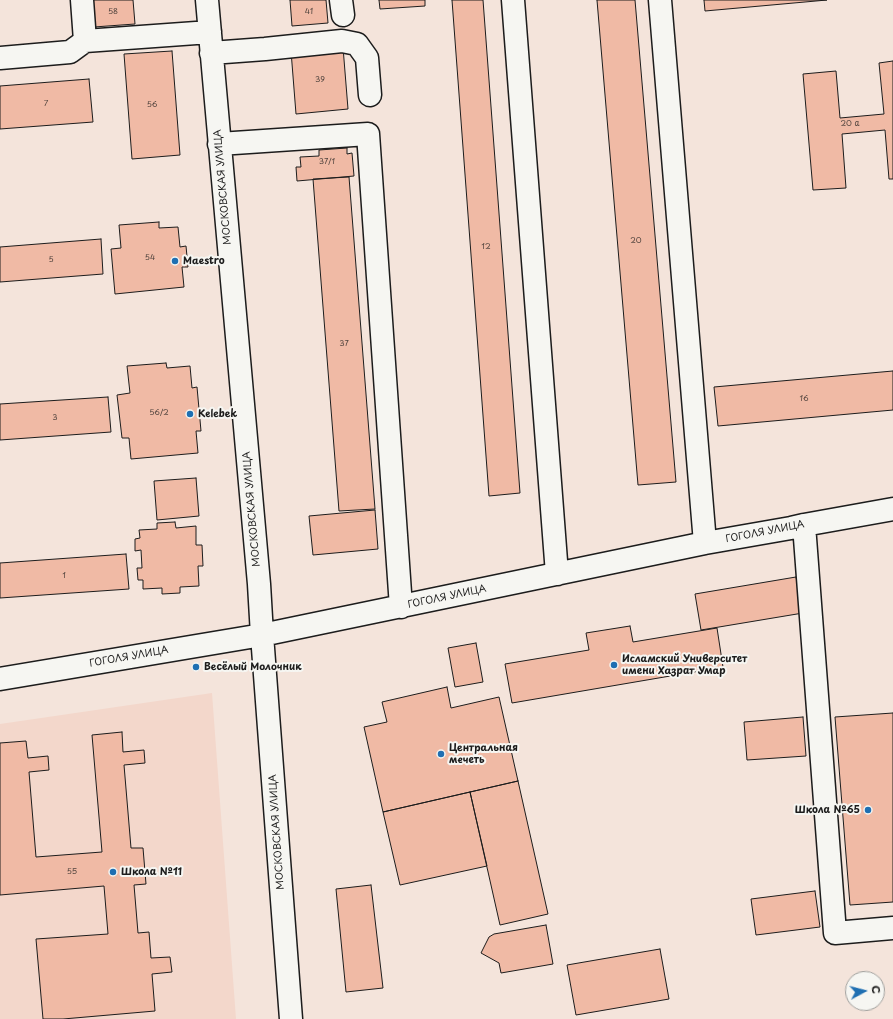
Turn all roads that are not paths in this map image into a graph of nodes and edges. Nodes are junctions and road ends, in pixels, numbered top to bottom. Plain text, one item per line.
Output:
1 (82, 0) edge
2 (207, 0) edge
3 (513, 0) edge
4 (660, 0) edge
5 (85, 41) junction
6 (211, 42) junction
7 (0, 58) edge
8 (370, 96) dead end
9 (219, 144) junction
10 (893, 509) edge
11 (804, 525) junction
12 (705, 543) junction
13 (557, 574) junction
14 (402, 607) junction
15 (262, 635) junction
16 (0, 679) edge
17 (893, 928) edge
18 (292, 1019) edge

1 - 5 street
2 - 6 street, МОСКОВСКАЯ УЛИЦА
3 - 13 street
4 - 12 street
5 - 6 street
5 - 7 street
6 - 8 street
6 - 9 street, МОСКОВСКАЯ УЛИЦА
9 - 14 street
9 - 15 street, МОСКОВСКАЯ УЛИЦА
10 - 11 street, ГОГОЛЯ УЛИЦА
11 - 12 street, ГОГОЛЯ УЛИЦА
11 - 17 street
12 - 13 street, ГОГОЛЯ УЛИЦА
13 - 14 street, ГОГОЛЯ УЛИЦА
14 - 15 street, ГОГОЛЯ УЛИЦА
15 - 16 street, ГОГОЛЯ УЛИЦА
15 - 18 street, МОСКОВСКАЯ УЛИЦА

